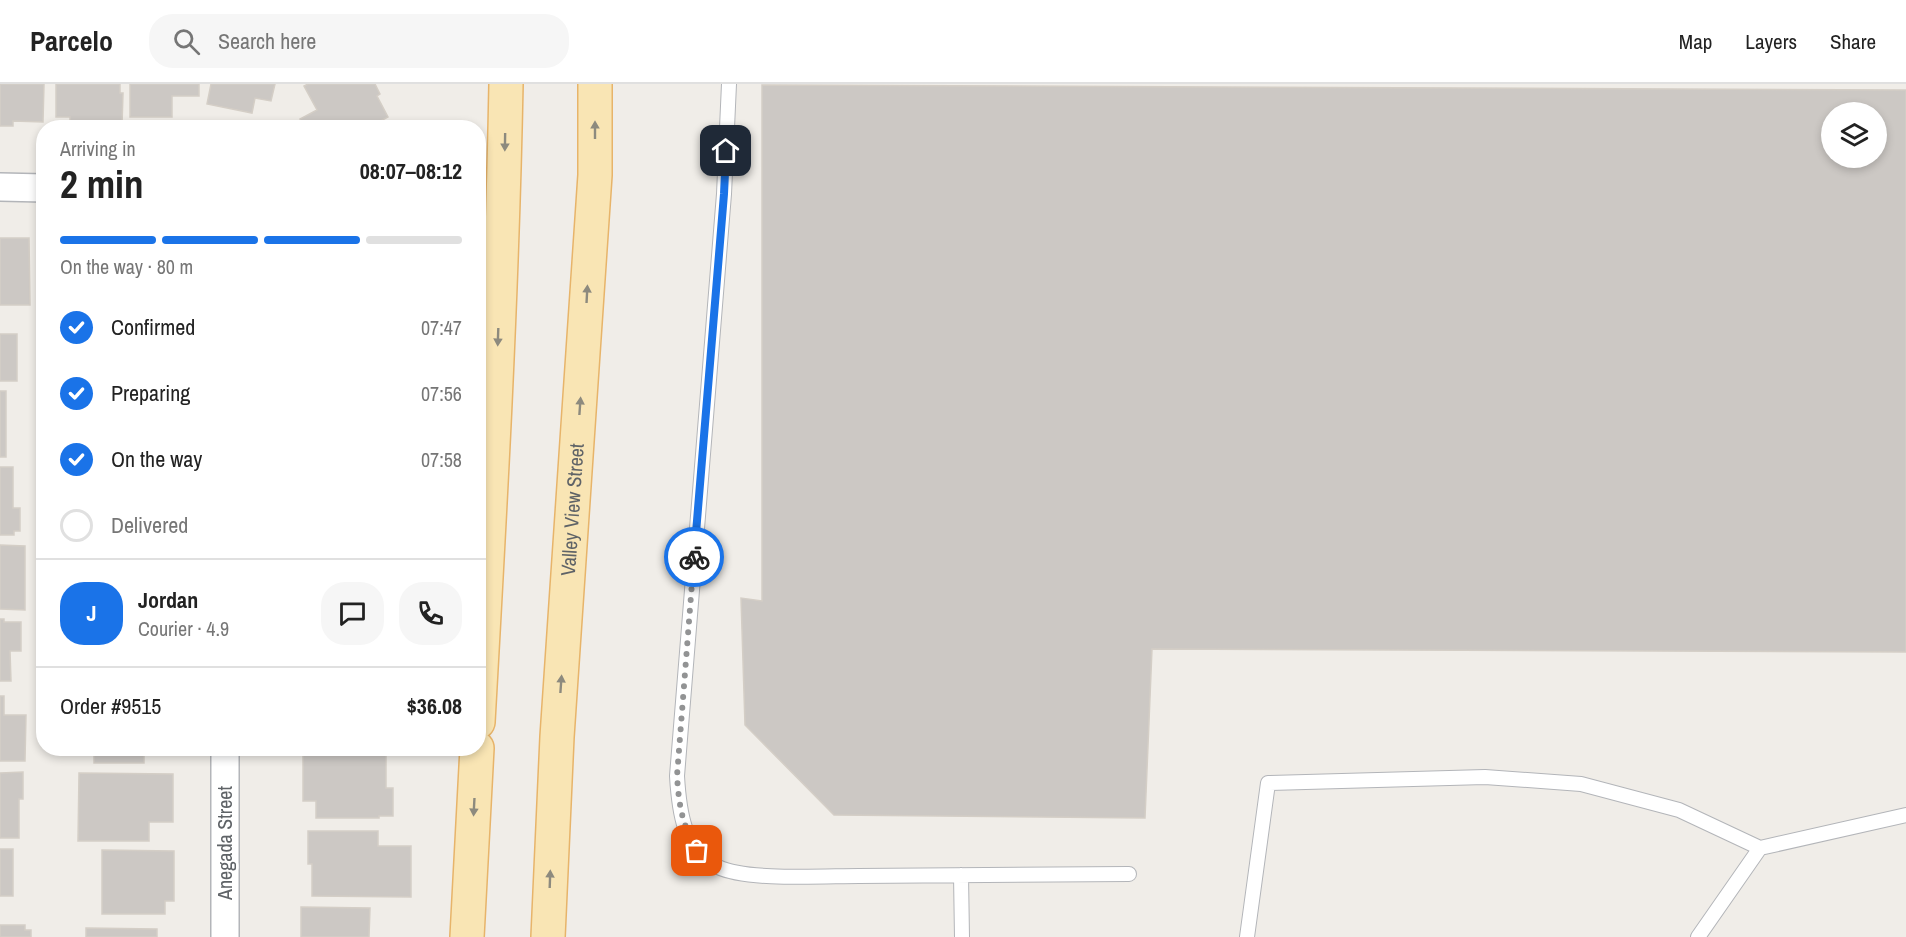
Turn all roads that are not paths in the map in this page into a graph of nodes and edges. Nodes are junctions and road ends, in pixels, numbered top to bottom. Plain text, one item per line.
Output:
1 (506, 84) edge
2 (595, 84) edge
3 (729, 84) edge
4 (0, 188) edge
5 (36, 188) edge
6 (486, 579) edge
7 (225, 756) edge
8 (477, 756) edge
9 (1906, 814) edge
10 (1760, 848) junction
11 (1129, 874) dead end
12 (961, 875) junction
13 (225, 937) edge
14 (467, 937) edge
15 (548, 937) edge
16 (962, 937) edge
17 (1247, 937) edge
18 (1698, 937) edge

1 -> 6 main road
15 -> 2 main road, Valley View Street
3 - 12 lane
4 - 5 street
7 - 13 street, Anegada Street
8 -> 14 main road
9 - 10 lane
10 - 17 lane
10 - 18 lane
11 - 12 lane
12 - 16 lane

